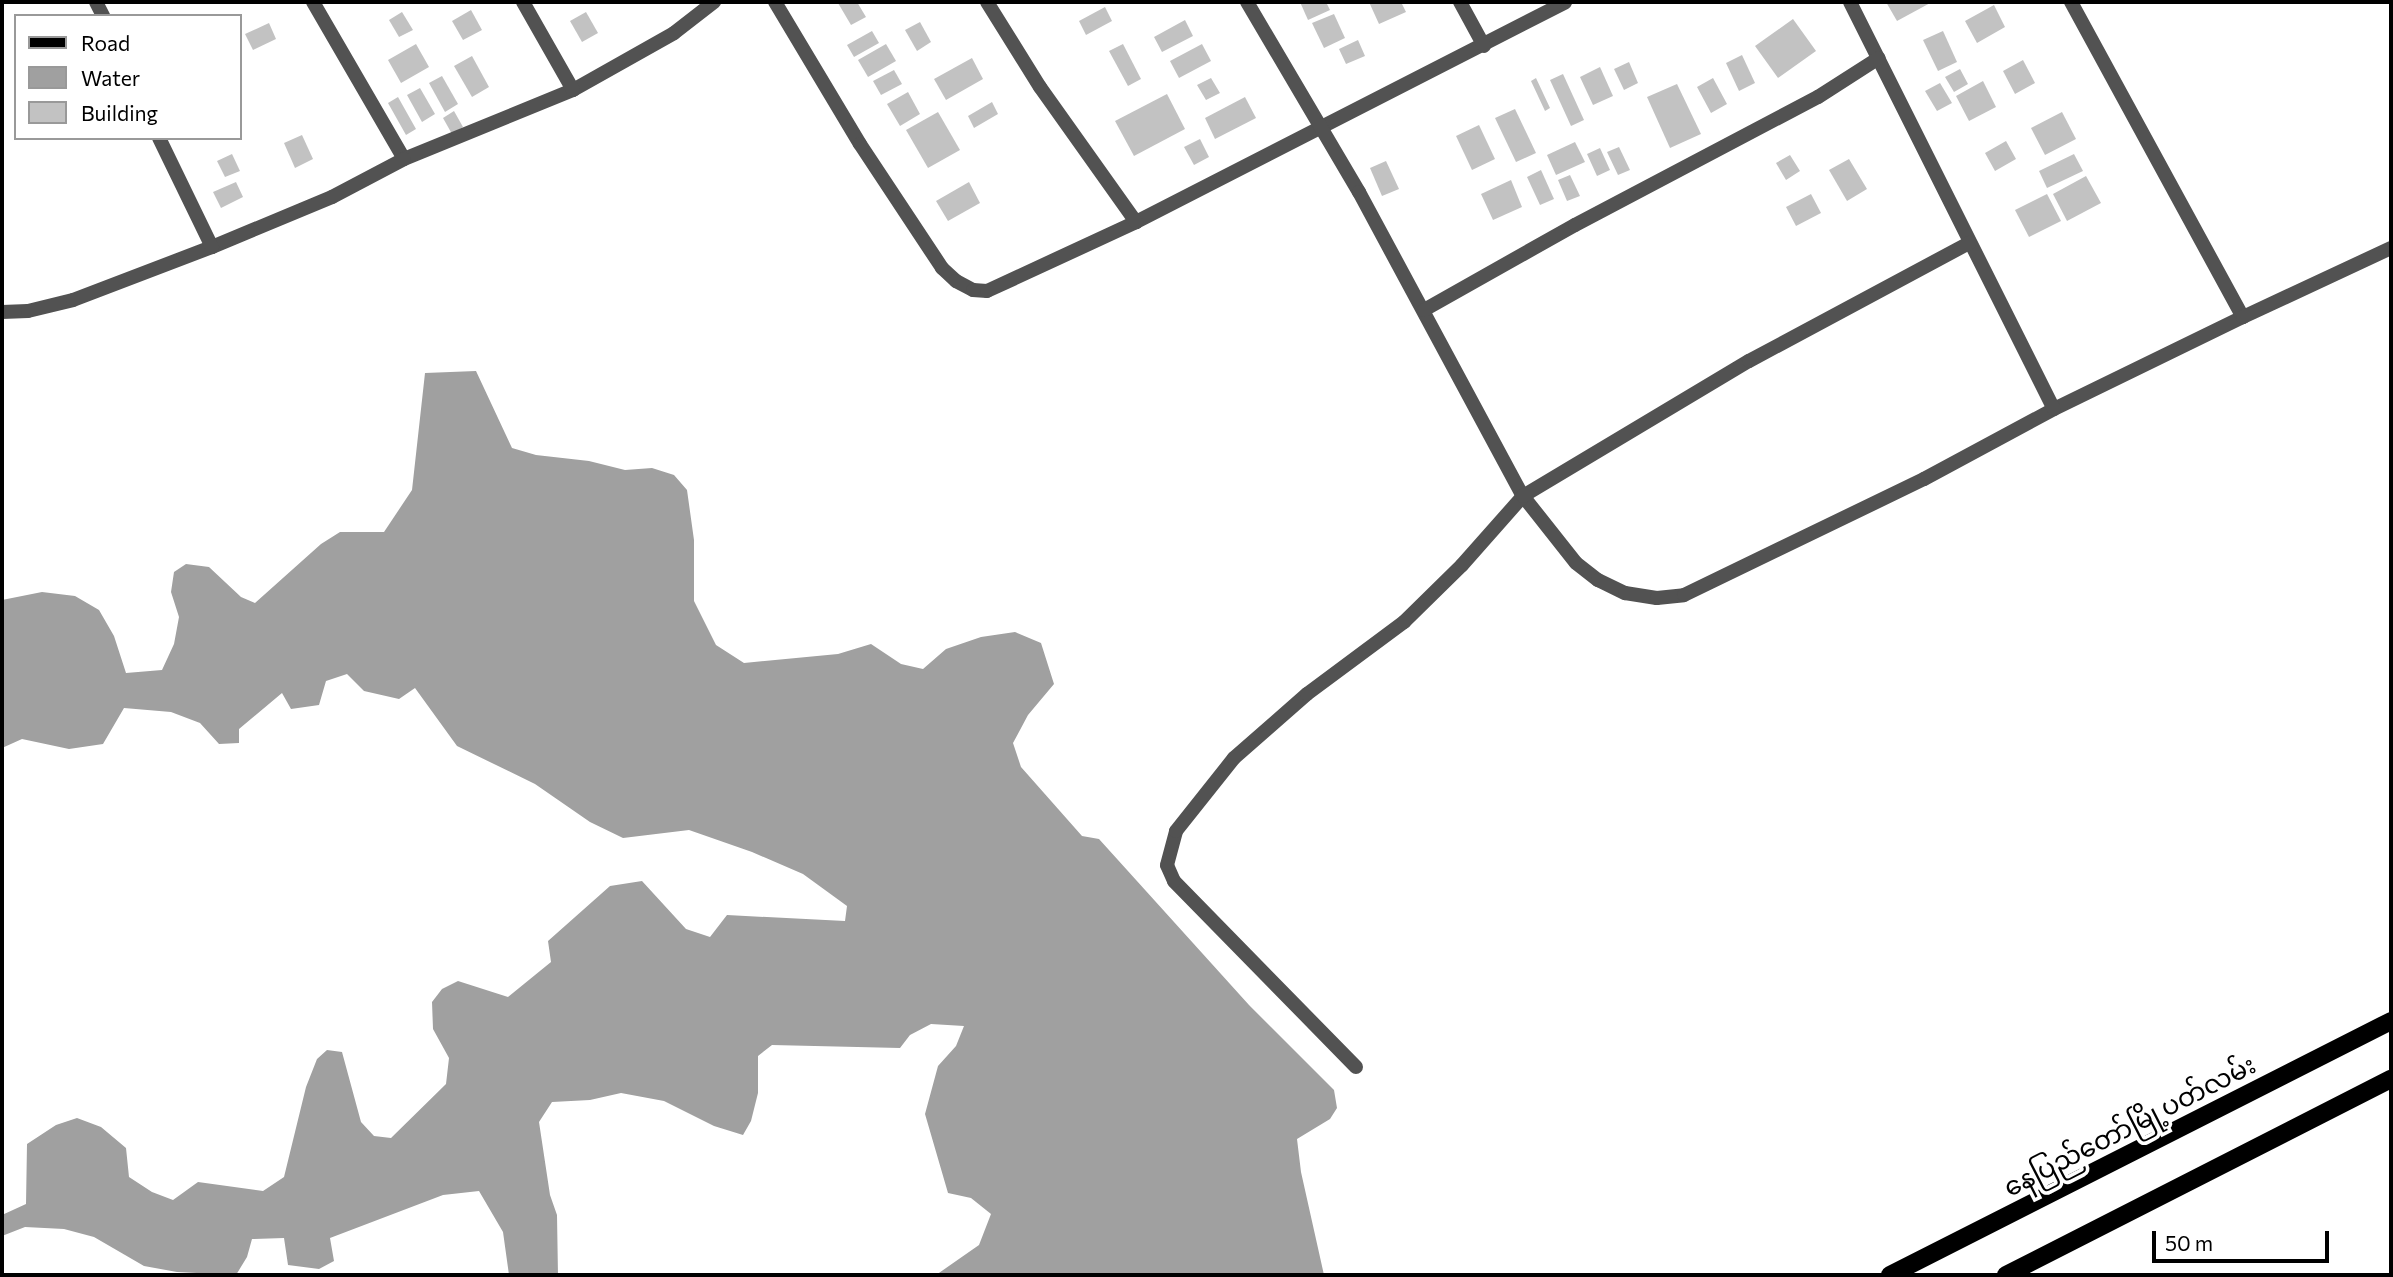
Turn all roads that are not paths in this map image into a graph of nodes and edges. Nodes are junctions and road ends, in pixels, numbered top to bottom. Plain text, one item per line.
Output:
1 (313, 2) edge
2 (523, 2) edge
3 (714, 2) edge
4 (775, 2) edge
5 (987, 2) edge
6 (1247, 2) edge
7 (1460, 2) edge
8 (1564, 2) edge
9 (1850, 2) edge
10 (2071, 2) edge
11 (1484, 46) junction
12 (1879, 58) junction
13 (573, 90) junction
14 (1320, 128) junction
15 (160, 140) edge
16 (404, 159) junction
17 (1136, 222) junction
18 (1969, 243) junction
19 (212, 247) junction
20 (2391, 248) edge
21 (1424, 310) junction
22 (2, 312) edge
23 (2243, 317) junction
24 (2054, 409) junction
25 (1523, 496) junction
26 (2391, 1021) edge
27 (1356, 1068) dead end
28 (2391, 1079) edge
29 (1890, 1275) edge
30 (2006, 1275) edge

1 - 16 street
2 - 13 street
3 - 13 street
4 - 17 street
5 - 17 street
6 - 14 street
7 - 11 street
8 - 11 street
9 - 12 street
10 - 23 street
11 - 14 street
12 - 18 street
12 - 21 street
13 - 16 street
14 - 17 street
14 - 21 street
15 - 19 street
16 - 19 street
18 - 24 street
18 - 25 street
19 - 22 street
20 - 23 street
21 - 25 street
23 - 24 street
24 - 25 street
25 - 27 street
26 - 29 main road, နေပြည်တော်မြို့ပတ်လမ်း
28 - 30 main road

